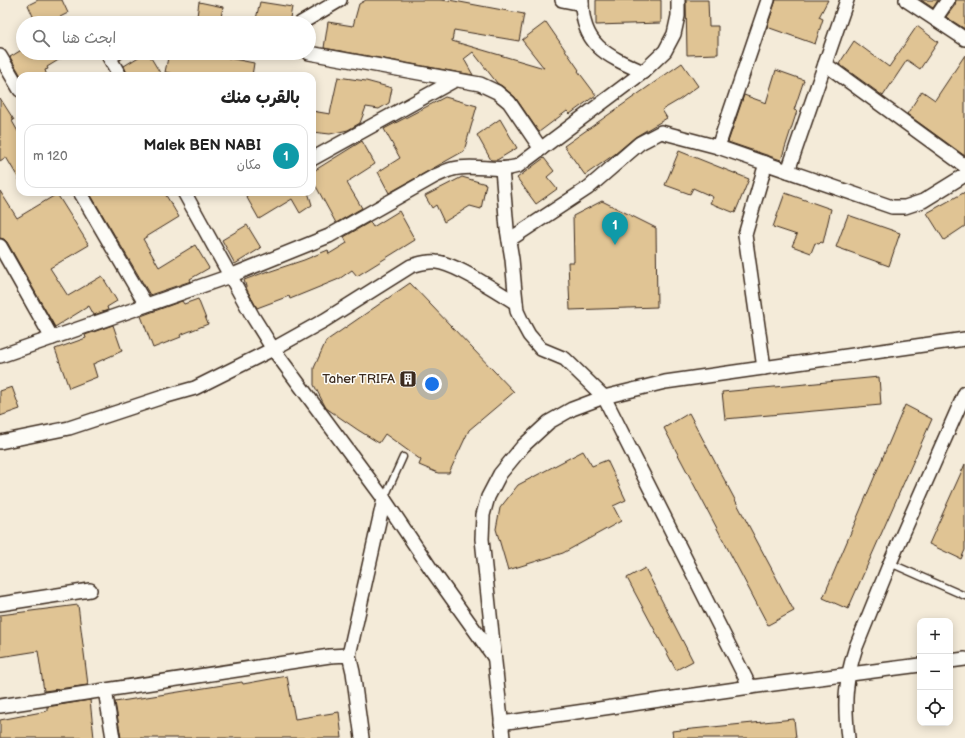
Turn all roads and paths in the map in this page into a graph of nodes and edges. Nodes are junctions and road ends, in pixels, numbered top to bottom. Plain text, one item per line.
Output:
1 (340, 0) edge
2 (562, 0) edge
3 (678, 0) edge
4 (768, 0) edge
5 (847, 0) edge
6 (906, 0) edge
7 (948, 0) edge
8 (582, 2) edge
9 (313, 16) edge
10 (935, 19) junction
11 (965, 39) edge
12 (316, 54) edge
13 (0, 56) edge
14 (111, 60) edge
15 (825, 64) junction
16 (118, 72) edge
17 (643, 72) junction
18 (455, 80) junction
19 (16, 83) edge
20 (718, 147) junction
21 (541, 149) junction
22 (316, 157) edge
23 (766, 163) junction
24 (965, 166) edge
25 (502, 169) junction
26 (788, 171) junction
27 (965, 175) edge
28 (82, 196) edge
29 (186, 196) edge
30 (509, 240) junction
31 (0, 246) edge
32 (230, 276) junction
33 (516, 304) junction
34 (146, 305) junction
35 (52, 338) junction
36 (965, 340) edge
37 (273, 348) junction
38 (0, 356) edge
39 (764, 368) junction
40 (965, 394) edge
41 (604, 397) junction
42 (0, 442) edge
43 (403, 457) dead end
44 (384, 499) junction
45 (890, 563) junction
46 (90, 590) dead end
47 (965, 596) edge
48 (0, 604) edge
49 (349, 655) junction
50 (494, 657) junction
51 (965, 659) edge
52 (953, 661) edge
53 (917, 665) edge
54 (848, 675) junction
55 (750, 687) junction
56 (105, 690) junction
57 (0, 706) edge
58 (501, 723) junction
59 (112, 738) edge
60 (362, 738) edge
61 (503, 738) edge
62 (848, 738) edge

1 - 9 street
2 - 8 street
3 - 17 street
4 - 20 street
5 - 15 street
6 - 10 street
7 - 10 street
8 - 17 street
10 - 11 street
12 - 18 street
13 - 19 street
14 - 16 street
15 - 24 street
15 - 26 street
17 - 21 street
18 - 21 street
18 - 22 street
20 - 23 street
20 - 30 street
21 - 25 street
23 - 26 street
23 - 39 street
25 - 30 street
25 - 32 street
26 - 27 street
28 - 34 street
29 - 32 street
30 - 33 street
31 - 35 street
32 - 34 street
32 - 37 street
33 - 37 street
33 - 41 street
34 - 35 street
35 - 38 street
36 - 39 street
37 - 42 street
37 - 44 street
39 - 41 street
40 - 45 street
41 - 50 street
41 - 55 street
43 - 44 lane
44 - 49 street
44 - 50 street
45 - 47 lane
45 - 54 street
46 - 48 street
49 - 56 street
49 - 60 street
50 - 58 street
51 - 52 street
53 - 54 street
54 - 55 street
54 - 62 street
55 - 58 street
56 - 57 street
56 - 59 street
58 - 61 street

